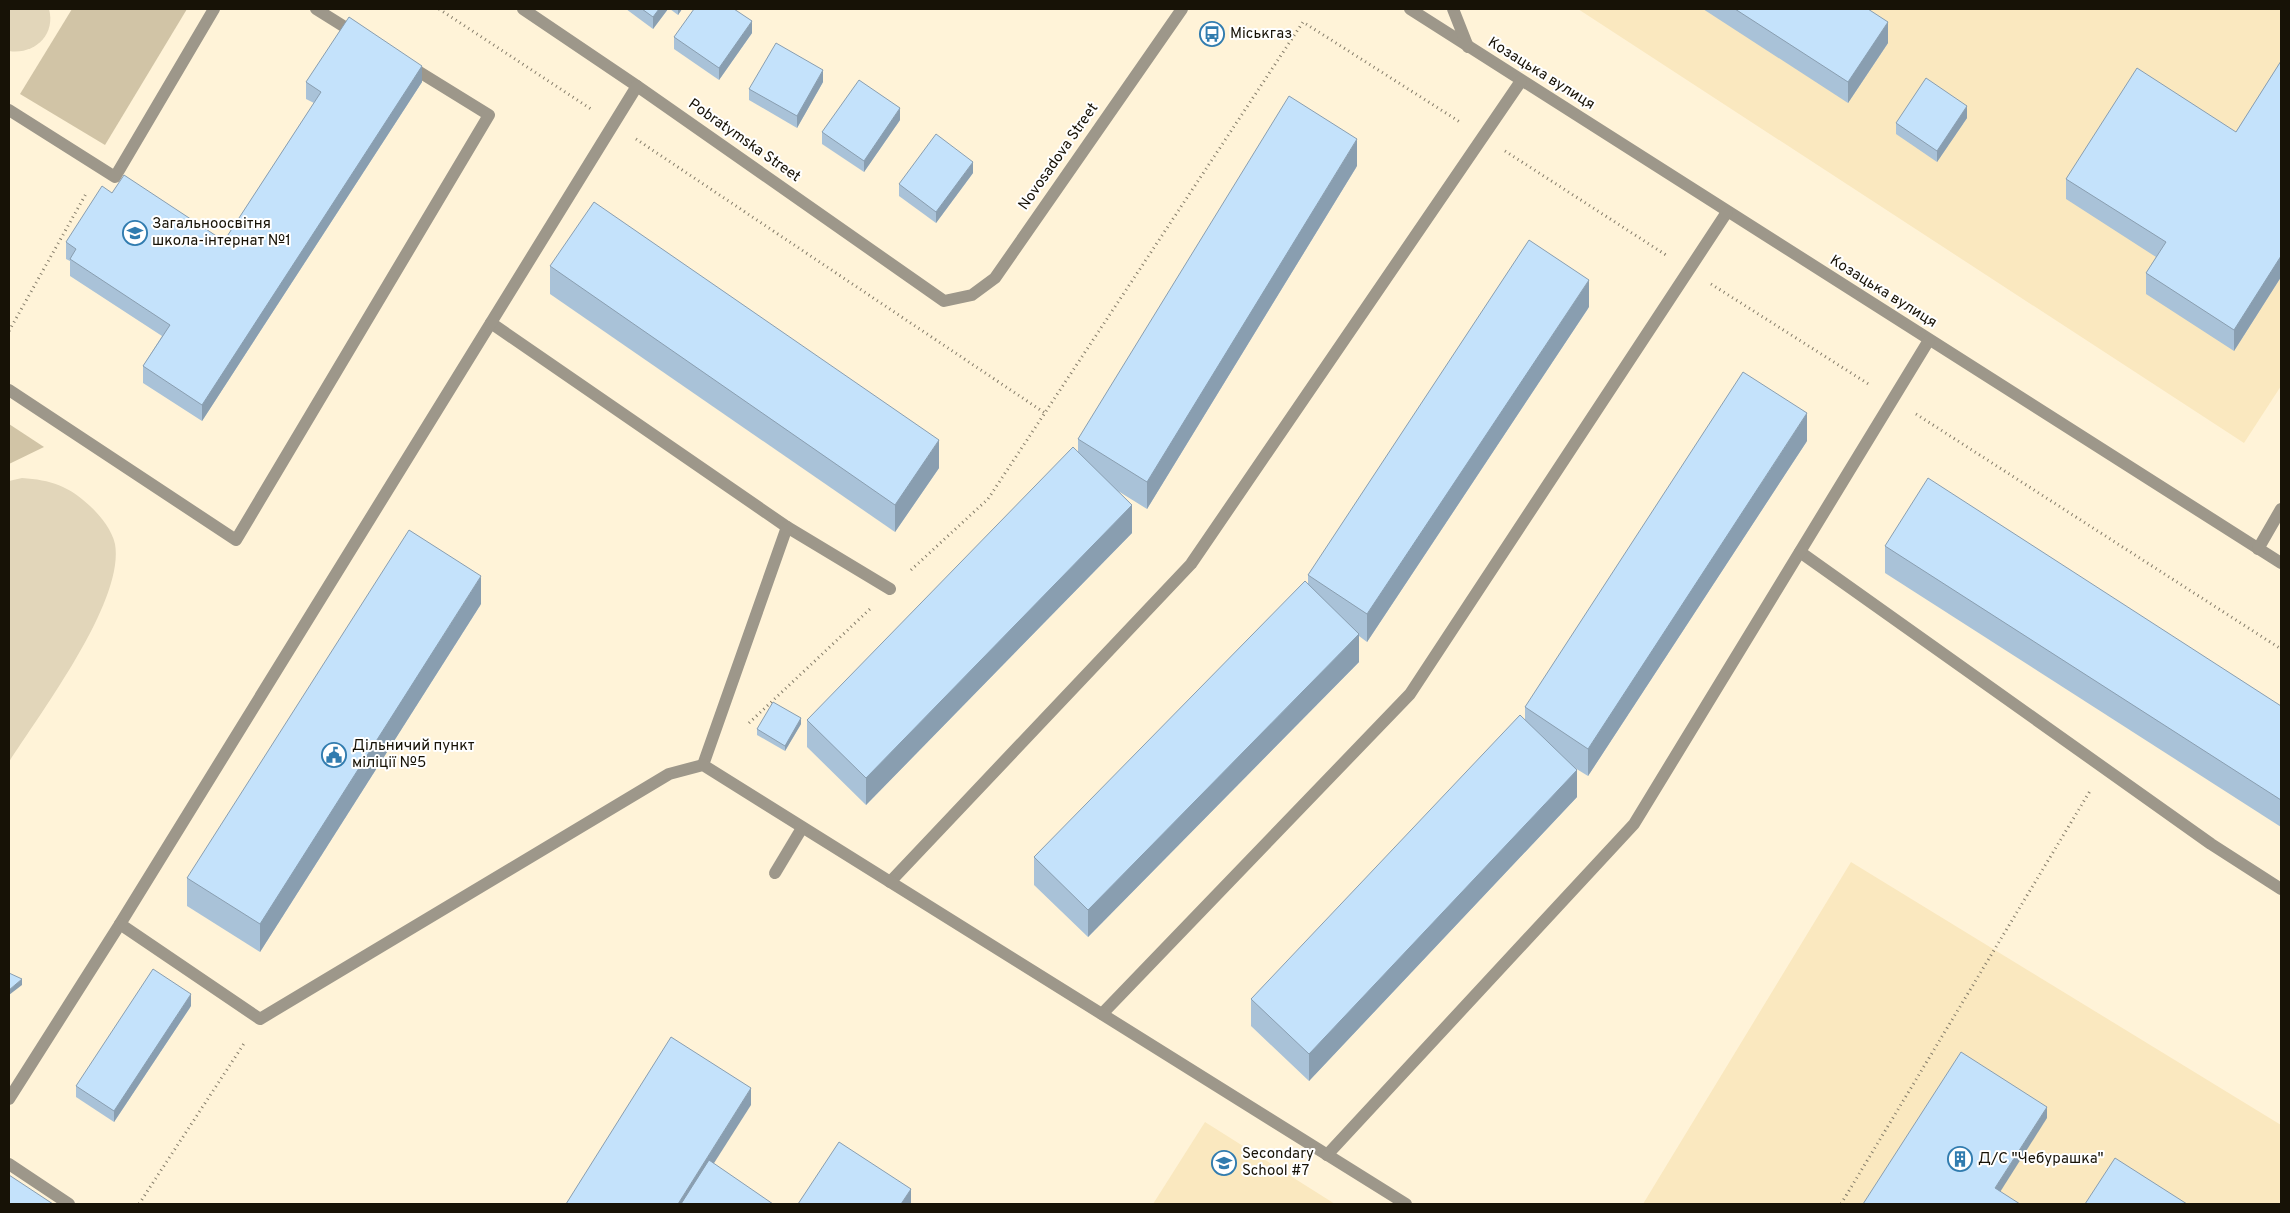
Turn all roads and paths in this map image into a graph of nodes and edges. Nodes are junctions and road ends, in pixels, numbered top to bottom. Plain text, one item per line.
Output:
1 (214, 9) edge
2 (316, 9) edge
3 (439, 9) edge
4 (523, 9) edge
5 (1182, 9) edge
6 (1410, 9) edge
7 (1453, 9) edge
8 (365, 39) edge
9 (1468, 47) junction
10 (398, 59) edge
11 (1521, 81) junction
12 (637, 86) junction
13 (9, 110) edge
14 (614, 124) junction
15 (1483, 137) junction
16 (101, 168) junction
17 (1727, 212) junction
18 (1689, 269) junction
19 (944, 302) joint
20 (490, 323) junction
21 (9, 331) edge
22 (1929, 340) junction
23 (9, 390) edge
24 (1892, 399) junction
25 (1044, 413) junction
26 (2281, 509) edge
27 (787, 527) junction
28 (2258, 549) junction
29 (1800, 552) junction
30 (2281, 564) edge
31 (890, 590) junction
32 (2281, 649) edge
33 (746, 725) dead end
34 (704, 765) junction
35 (2104, 768) junction
36 (802, 828) junction
37 (775, 873) dead end
38 (890, 882) junction
39 (2281, 890) edge
40 (120, 924) junction
41 (1102, 1014) junction
42 (260, 1019) junction
43 (9, 1099) edge
44 (1326, 1155) junction
45 (9, 1164) edge
46 (1390, 1200) edge
47 (69, 1204) edge
48 (138, 1204) edge
49 (1406, 1204) edge
50 (1841, 1204) edge

1 - 16 street
2 - 8 street
3 - 14 path
4 - 12 street, Pobratymska Street
5 - 19 street, Novosadova Street
6 - 9 street, Козацька вулиця
7 - 9 street, Козацька вулиця
9 - 11 street, Козацька вулиця
10 - 23 street
11 - 15 street
11 - 17 street, Козацька вулиця
12 - 14 street
12 - 19 street, Pobratymska Street
13 - 16 street
14 - 20 street
14 - 25 path
15 - 18 path
15 - 25 path
15 - 38 street
16 - 21 path
17 - 18 street
17 - 22 street, Козацька вулиця
18 - 24 path
18 - 41 street
20 - 27 street
20 - 40 street
22 - 24 street
22 - 28 street, Козацька вулиця
24 - 29 street
24 - 32 path
25 - 31 path
26 - 28 street
27 - 31 street
27 - 34 street
28 - 30 street, Козацька вулиця
29 - 35 street
29 - 44 street
31 - 33 path
34 - 36 street
34 - 42 street
35 - 39 street
35 - 50 path
36 - 37 street
36 - 38 street
38 - 41 street
40 - 42 street
40 - 43 street
41 - 44 street
42 - 48 path
44 - 46 street
45 - 47 street
46 - 49 street

